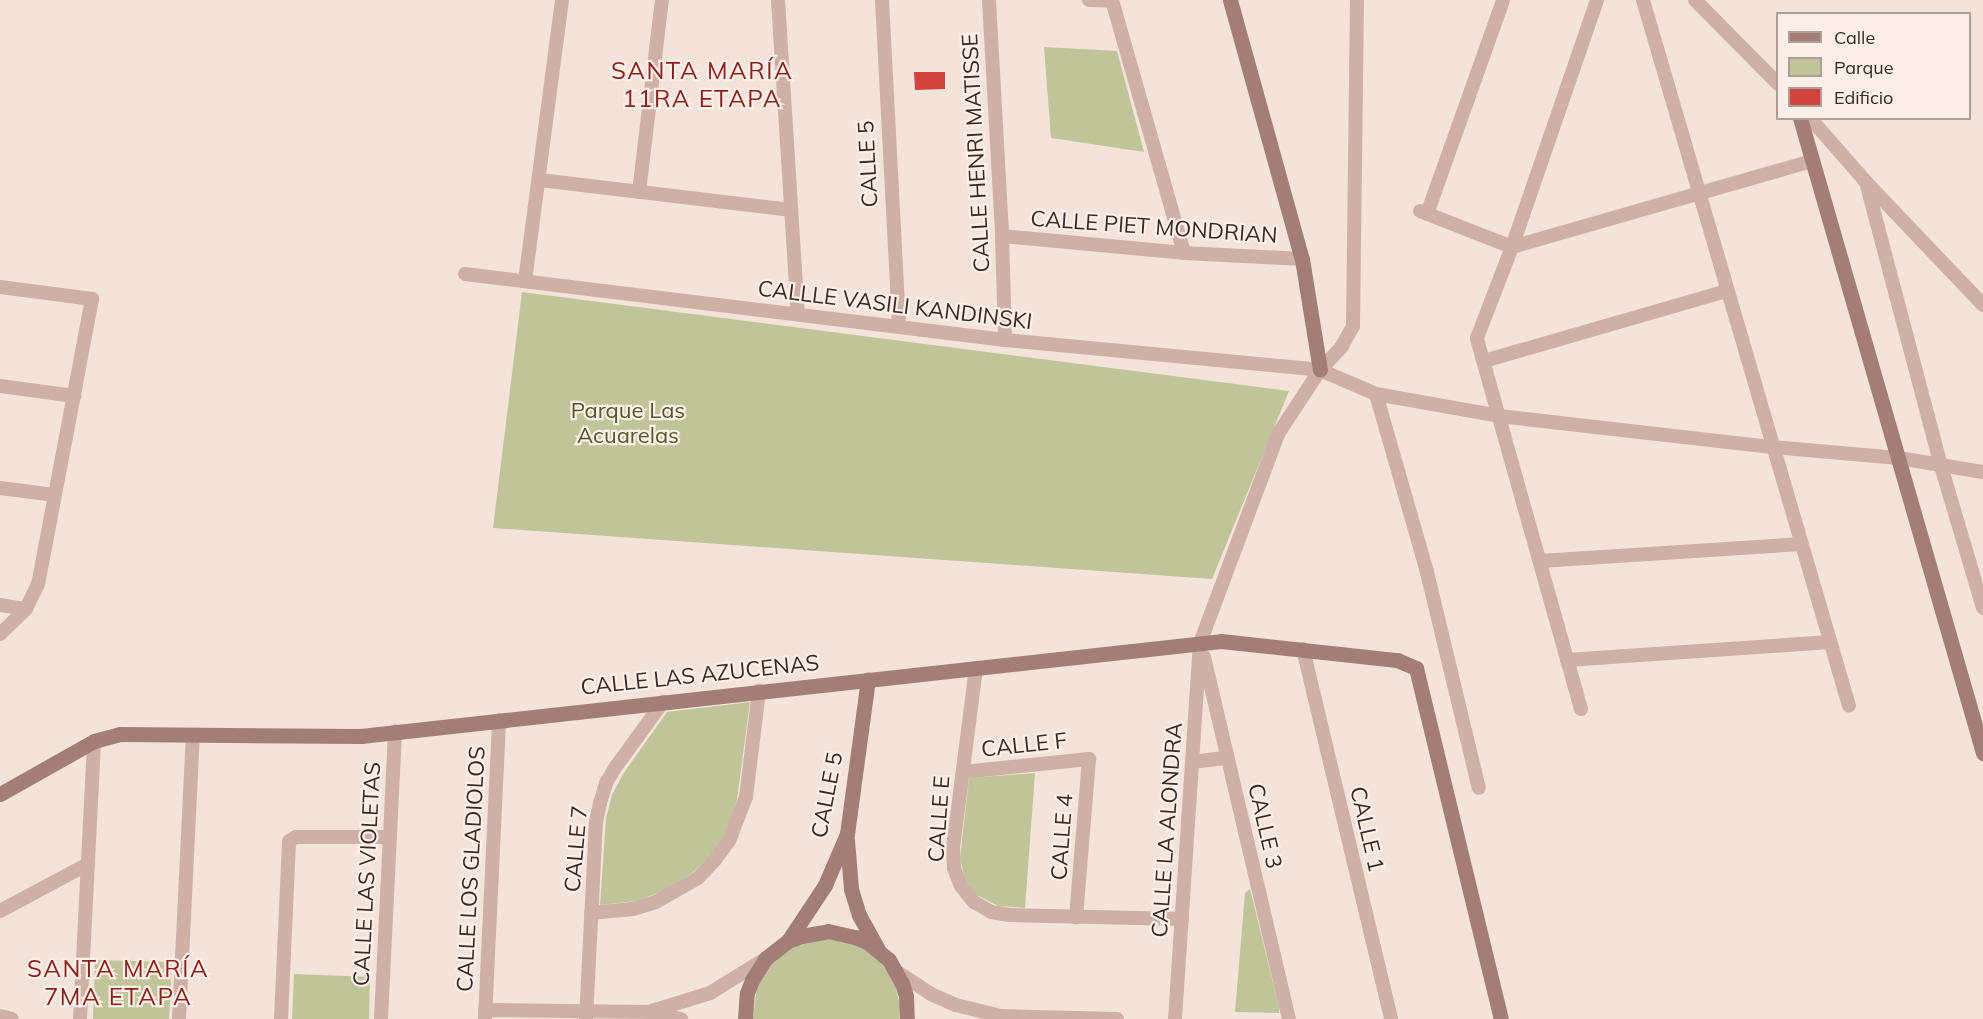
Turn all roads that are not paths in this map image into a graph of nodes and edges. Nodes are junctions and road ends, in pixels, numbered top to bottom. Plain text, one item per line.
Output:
1 (562, 0) edge
2 (662, 0) edge
3 (778, 0) edge
4 (882, 0) edge
5 (989, 0) edge
6 (1089, 0) edge
7 (1112, 0) edge
8 (1230, 0) edge
9 (1357, 0) edge
10 (1503, 0) edge
11 (1597, 0) edge
12 (1643, 0) edge
13 (1695, 0) edge
14 (1776, 82) edge
15 (1801, 120) edge
16 (1812, 120) edge
17 (1812, 161) junction
18 (540, 180) junction
19 (1866, 182) junction
20 (639, 192) junction
21 (1698, 194) junction
22 (791, 210) junction
23 (1002, 236) junction
24 (1512, 247) junction
25 (1184, 253) junction
26 (1302, 260) junction
27 (465, 274) dead end
28 (525, 281) junction
29 (0, 287) edge
30 (1726, 291) junction
31 (1983, 305) edge
32 (798, 314) junction
33 (898, 326) junction
34 (1005, 340) junction
35 (1484, 361) junction
36 (1320, 370) junction
37 (0, 386) edge
38 (1376, 394) junction
39 (74, 396) junction
40 (1499, 416) junction
41 (1772, 447) junction
42 (1899, 458) junction
43 (1941, 466) junction
44 (1983, 472) edge
45 (0, 488) edge
46 (55, 495) junction
47 (1801, 544) junction
48 (1540, 561) junction
49 (1979, 585) edge
50 (0, 605) edge
51 (1983, 608) edge
52 (26, 609) junction
53 (0, 634) edge
54 (1830, 642) junction
55 (1200, 643) junction
56 (1303, 649) junction
57 (1567, 660) junction
58 (976, 668) junction
59 (868, 679) junction
60 (759, 691) junction
61 (663, 702) junction
62 (1849, 706) dead end
63 (1581, 709) dead end
64 (499, 720) junction
65 (395, 731) junction
66 (193, 735) junction
67 (93, 741) junction
68 (1983, 753) edge
69 (1227, 758) junction
70 (1089, 759) joint
71 (1192, 762) junction
72 (963, 772) junction
73 (1479, 788) dead end
74 (0, 794) edge
75 (847, 834) junction
76 (390, 837) junction
77 (87, 864) junction
78 (0, 911) edge
79 (591, 913) junction
80 (1077, 917) junction
81 (1182, 919) junction
82 (788, 941) junction
83 (879, 950) junction
84 (766, 958) junction
85 (896, 971) junction
86 (650, 1012) junction
87 (485, 1014) edge
88 (586, 1015) edge
89 (0, 1016) edge
90 (1000, 1016) junction
91 (12, 1019) edge
92 (80, 1019) edge
93 (179, 1019) edge
94 (281, 1019) edge
95 (381, 1019) edge
96 (681, 1019) edge
97 (745, 1019) edge
98 (907, 1019) edge
99 (984, 1019) edge
100 (1117, 1019) edge
101 (1175, 1019) edge
102 (1289, 1019) edge
103 (1391, 1019) edge
104 (1501, 1019) edge

1 - 18 street
2 - 20 street
3 - 22 street
4 - 33 street, CALLE 5
5 - 23 street, CALLE HENRI MATISSE
6 - 7 street
7 - 25 street
8 - 26 street
9 - 36 street, CALLE LA ALONDRA
10 - 24 street
11 - 24 street
12 - 21 street
13 - 14 street
15 - 17 street
16 - 19 street
17 - 21 street
17 - 42 street
18 - 20 street
18 - 28 street
19 - 31 street
19 - 43 street
20 - 22 street
21 - 24 street
21 - 30 street
22 - 32 street
23 - 25 street, CALLE PIET MONDRIAN
23 - 34 street, CALLE HENRI MATISSE
24 - 35 street
25 - 26 street, CALLE PIET MONDRIAN
26 - 36 street
27 - 28 street, CALLLE VASILI KANDINSKI
28 - 32 street, CALLLE VASILI KANDINSKI
29 - 39 street
30 - 35 street
30 - 41 street
32 - 33 street, CALLLE VASILI KANDINSKI
33 - 34 street, CALLLE VASILI KANDINSKI
34 - 36 street, CALLLE VASILI KANDINSKI
35 - 40 street
36 - 38 street, CALLLE VASILI KANDINSKI
36 - 55 street, CALLE LA ALONDRA
37 - 39 street
38 - 40 street, CALLLE VASILI KANDINSKI
38 - 73 street
39 - 46 street
40 - 41 street, CALLLE VASILI KANDINSKI
40 - 48 street
41 - 42 street, CALLLE VASILI KANDINSKI
41 - 47 street
42 - 43 street, CALLLE VASILI KANDINSKI
42 - 68 street
43 - 44 street, CALLLE VASILI KANDINSKI
43 - 49 street
45 - 46 street
46 - 52 street
47 - 48 street
47 - 54 street
48 - 57 street
49 - 51 street
50 - 52 street
52 - 53 street
54 - 57 street
54 - 62 street
55 - 56 street, CALLE LAS AZUCENAS
55 - 58 street, CALLE LAS AZUCENAS
55 - 69 street, CALLE 3
55 - 71 street, CALLE LA ALONDRA
56 - 103 street, CALLE 1
56 - 104 street, CALLE LAS AZUCENAS
57 - 63 street
58 - 59 street, CALLE LAS AZUCENAS
58 - 72 street, CALLE E
59 - 60 street, CALLE LAS AZUCENAS
59 - 75 street, CALLE 5
60 - 61 street, CALLE LAS AZUCENAS
60 - 79 street
61 - 64 street, CALLE LAS AZUCENAS
61 - 79 street, CALLE 7
64 - 65 street, CALLE LAS AZUCENAS
64 - 87 street, CALLE LOS GLADIOLOS
65 - 66 street, CALLE LAS AZUCENAS
65 - 76 street, CALLE LAS VIOLETAS
66 - 67 street, CALLE LAS AZUCENAS
66 - 93 street
67 - 74 street, CALLE LAS AZUCENAS
67 - 77 street
69 - 71 street
69 - 102 street, CALLE 3
70 - 72 street, CALLE F
70 - 80 street, CALLE 4
71 - 81 street, CALLE LA ALONDRA
72 - 80 street, CALLE E
75 - 82 street, CALLE 5
75 - 83 street
76 - 94 street
76 - 95 street, CALLE LAS VIOLETAS
77 - 78 street
77 - 92 street
79 - 88 street, CALLE 7
80 - 81 street, CALLE E
81 - 101 street, CALLE LA ALONDRA
82 - 83 street
82 - 84 street
83 - 85 street
84 - 86 street
84 - 97 street
85 - 90 street
85 - 98 street
86 - 88 street
86 - 96 street
87 - 88 street
89 - 91 street
90 - 99 street
90 - 100 street

